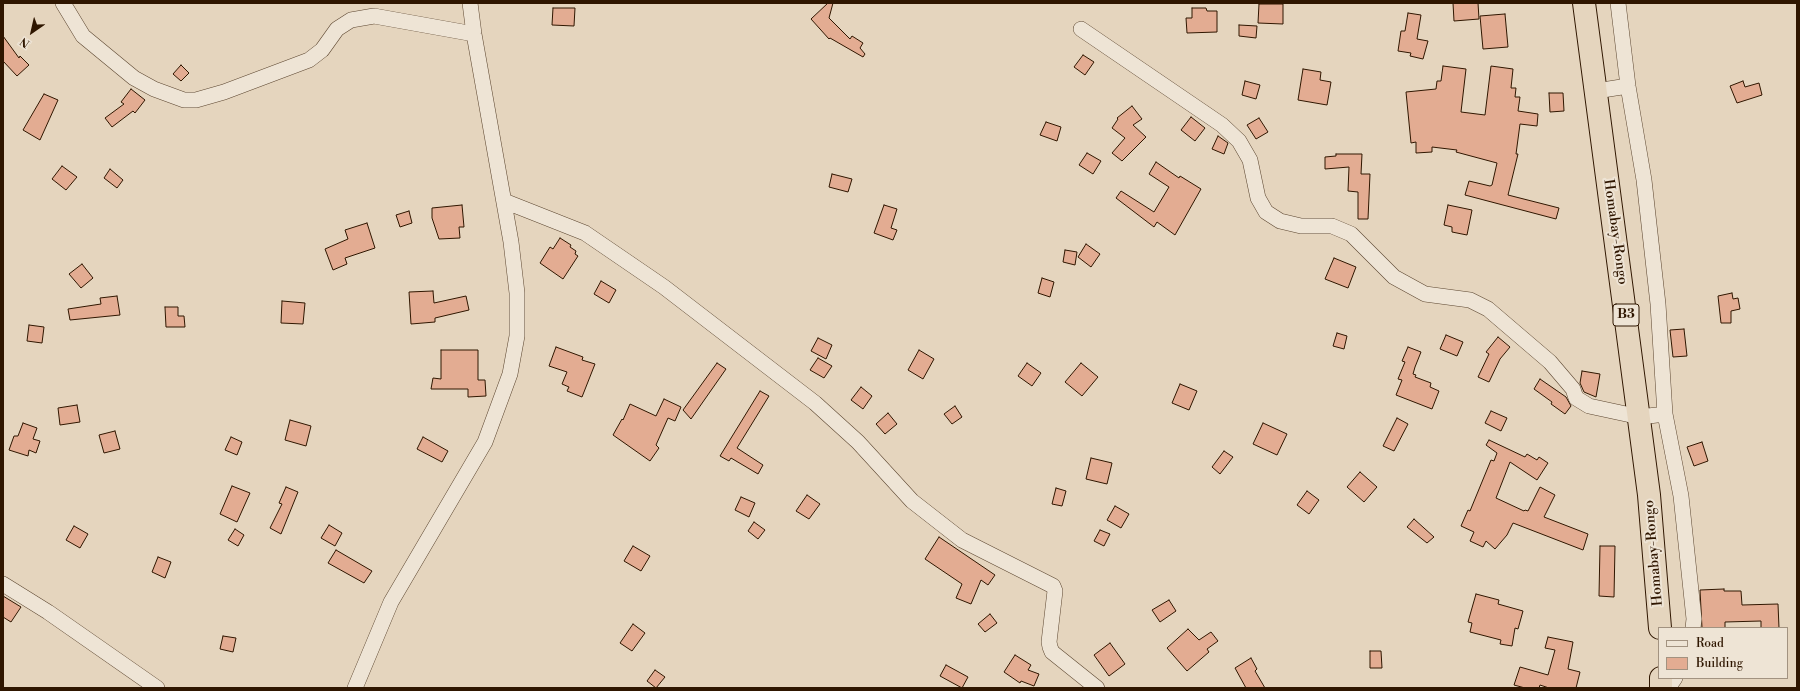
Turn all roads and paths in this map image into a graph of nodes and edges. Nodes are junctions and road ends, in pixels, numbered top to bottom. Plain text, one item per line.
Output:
1 (63, 3) edge
2 (470, 3) edge
3 (1584, 3) edge
4 (1618, 3) edge
5 (1081, 29) dead end
6 (474, 34) junction
7 (1628, 86) junction
8 (1596, 92) junction
9 (504, 200) junction
10 (1665, 414) junction
11 (1640, 417) junction
12 (3, 584) edge
13 (1660, 627) edge
14 (1693, 627) edge
15 (1674, 679) edge
16 (157, 688) edge
17 (355, 688) edge
18 (1097, 688) edge
19 (1668, 688) edge

1 - 6 street
2 - 6 street
3 - 8 highway, Homabay-Rongo / B3
4 - 7 street
5 - 11 street
6 - 9 street
7 - 8 street
7 - 10 street
8 - 11 highway, Homabay-Rongo / B3
9 - 17 street
9 - 18 street
10 - 11 street
10 - 14 street
11 - 13 highway, Homabay-Rongo / B3
12 - 16 street
15 - 19 street

